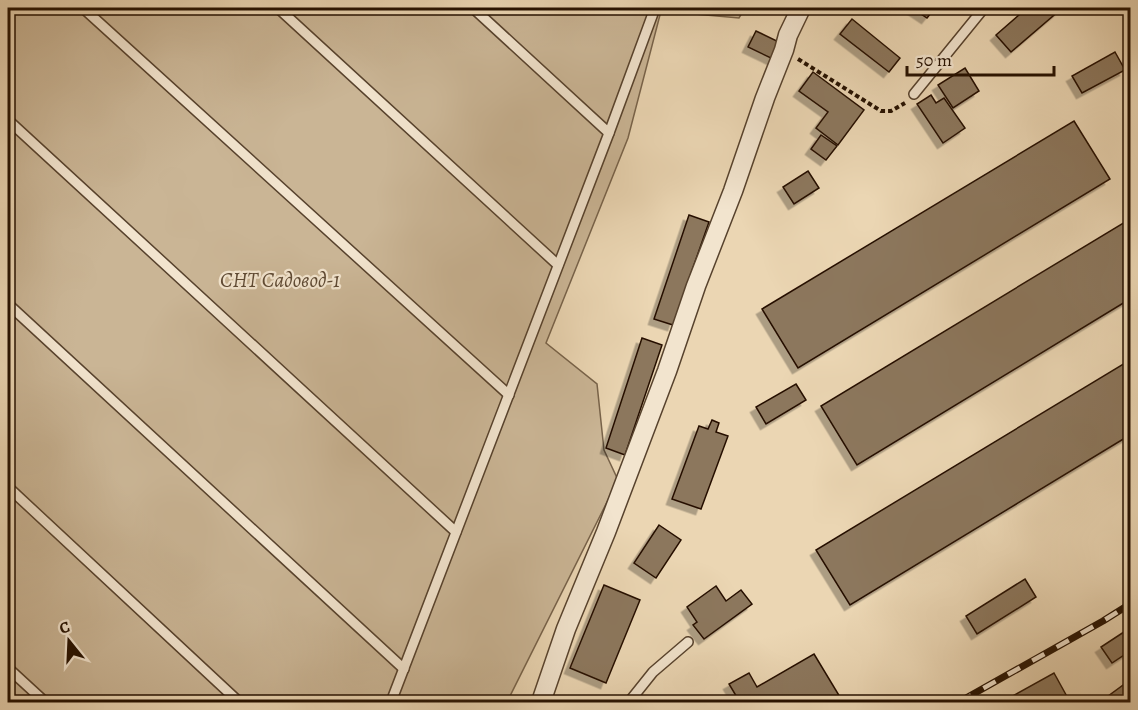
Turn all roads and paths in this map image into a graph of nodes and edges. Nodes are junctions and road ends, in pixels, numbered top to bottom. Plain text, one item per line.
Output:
1 (83, 8) edge
2 (278, 8) edge
3 (473, 8) edge
4 (655, 8) edge
5 (801, 8) edge
6 (984, 8) edge
7 (784, 50) junction
8 (914, 94) joint
9 (8, 120) edge
10 (609, 133) junction
11 (558, 265) junction
12 (8, 304) edge
13 (509, 395) junction
14 (8, 487) edge
15 (456, 532) junction
16 (688, 642) dead end
17 (8, 668) edge
18 (404, 669) junction
19 (45, 702) edge
20 (239, 702) edge
21 (391, 702) edge
22 (541, 702) edge
23 (629, 702) edge

1 - 13 lane
2 - 11 lane
3 - 10 lane
4 - 10 lane
5 - 7 street
6 - 8 lane
7 - 8 path
7 - 22 street
9 - 15 lane
10 - 11 lane
11 - 13 lane
12 - 18 lane
13 - 15 lane
14 - 20 lane
15 - 18 lane
16 - 23 lane
17 - 19 lane
18 - 21 lane

